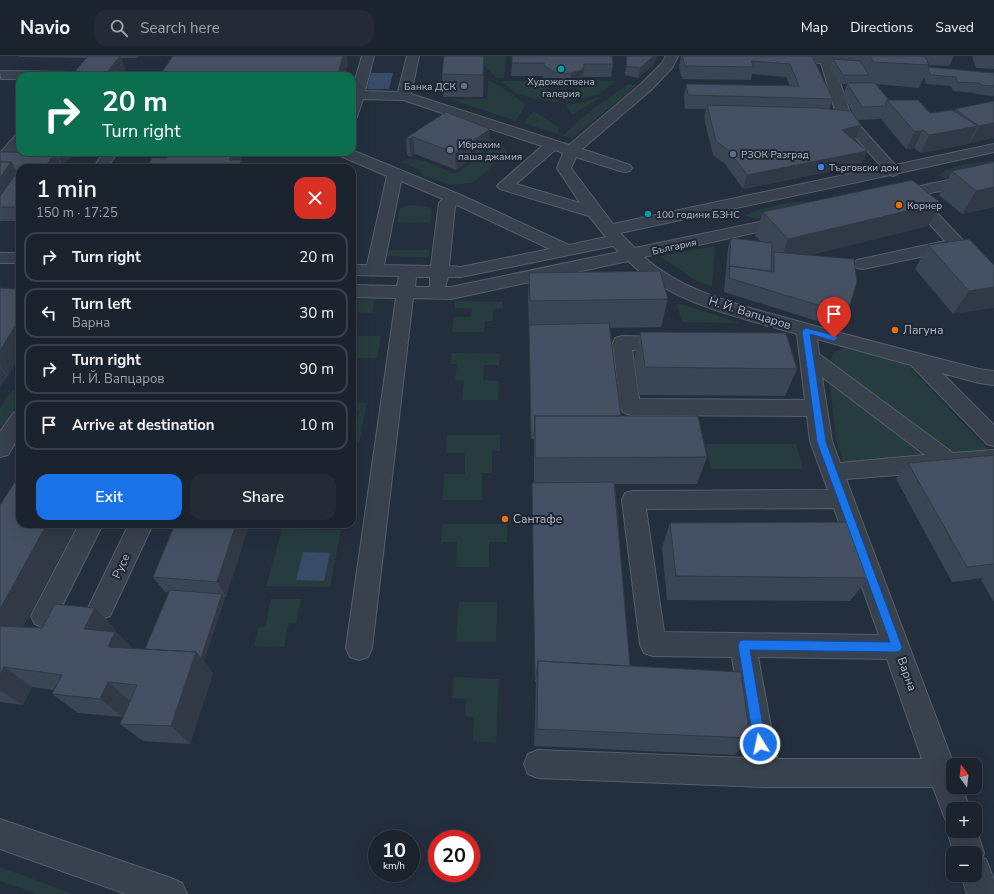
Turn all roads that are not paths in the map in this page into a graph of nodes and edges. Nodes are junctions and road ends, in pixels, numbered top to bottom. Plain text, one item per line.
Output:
1 (368, 56) edge
2 (413, 56) edge
3 (663, 56) edge
4 (672, 56) edge
5 (780, 56) edge
6 (826, 58) edge
7 (874, 64) edge
8 (655, 71) dead end
9 (1, 75) edge
10 (16, 75) edge
11 (357, 95) junction
12 (404, 96) junction
13 (356, 99) edge
14 (829, 117) edge
15 (844, 117) junction
16 (16, 144) edge
17 (552, 144) junction
18 (994, 148) edge
19 (572, 150) junction
20 (352, 156) edge
21 (0, 158) edge
22 (625, 168) dead end
23 (895, 168) junction
24 (395, 174) junction
25 (994, 175) edge
26 (907, 190) junction
27 (926, 190) junction
28 (457, 199) junction
29 (880, 200) edge
30 (593, 212) junction
31 (804, 217) edge
32 (614, 235) junction
33 (956, 244) junction
34 (567, 250) junction
35 (633, 255) junction
36 (0, 258) edge
37 (16, 258) edge
38 (602, 261) junction
39 (863, 264) dead end
40 (356, 270) edge
41 (374, 270) junction
42 (408, 271) junction
43 (440, 272) junction
44 (574, 284) edge
45 (994, 284) edge
46 (356, 291) edge
47 (406, 292) junction
48 (654, 292) edge
49 (684, 292) junction
50 (444, 293) junction
51 (530, 293) edge
52 (684, 344) edge
53 (804, 345) junction
54 (917, 360) junction
55 (994, 378) edge
56 (817, 408) junction
57 (994, 438) edge
58 (994, 458) edge
59 (952, 462) junction
60 (832, 472) junction
61 (843, 499) junction
62 (89, 528) edge
63 (139, 528) edge
64 (101, 608) dead end
65 (44, 616) dead end
66 (743, 645) junction
67 (897, 647) junction
68 (359, 648) dead end
69 (538, 764) edge
70 (765, 773) junction
71 (942, 773) junction
72 (952, 802) edge
73 (0, 834) edge
74 (979, 882) edge
75 (171, 894) edge
76 (983, 894) edge

1 - 11 street
2 - 12 street
3 - 8 street
4 - 19 street
5 - 6 street
6 - 7 street
6 - 15 street
9 - 10 street
11 - 12 street
11 - 13 street
12 - 17 street
14 - 15 street
15 - 23 street
16 - 21 street
17 - 19 street
17 - 30 street
18 - 23 street
19 - 22 street
19 - 30 street, Н. Й. Вапцаров
20 - 24 street
23 - 26 street
23 - 27 street
23 - 32 street
24 - 28 street
24 - 41 street
25 - 27 street
26 - 27 street
26 - 29 street
26 - 33 street
28 - 34 street
28 - 43 street
30 - 32 street, Н. Й. Вапцаров
31 - 35 street, България
32 - 34 street
32 - 35 street, Н. Й. Вапцаров
33 - 39 street
33 - 45 street
34 - 43 street
35 - 38 street, България
35 - 49 street, Н. Й. Вапцаров
36 - 37 street
38 - 44 street
38 - 50 street, България
40 - 41 street
41 - 42 street
42 - 43 street
42 - 47 street
43 - 50 street
46 - 47 street, България
47 - 50 street, България
47 - 68 street
48 - 49 street
49 - 53 street, Н. Й. Вапцаров
50 - 51 street
52 - 56 street
53 - 54 street, Н. Й. Вапцаров
53 - 56 street, Варна
53 - 59 street
54 - 55 street, Н. Й. Вапцаров
54 - 57 street
56 - 60 street, Варна
58 - 59 street
59 - 60 street
60 - 61 street, Варна
61 - 66 street
61 - 67 street, Варна
62 - 65 street
63 - 64 street, Русе
66 - 67 street
66 - 70 street
67 - 71 street, Варна
69 - 70 street
70 - 71 street
71 - 72 street, Варна
73 - 75 street
74 - 76 street

